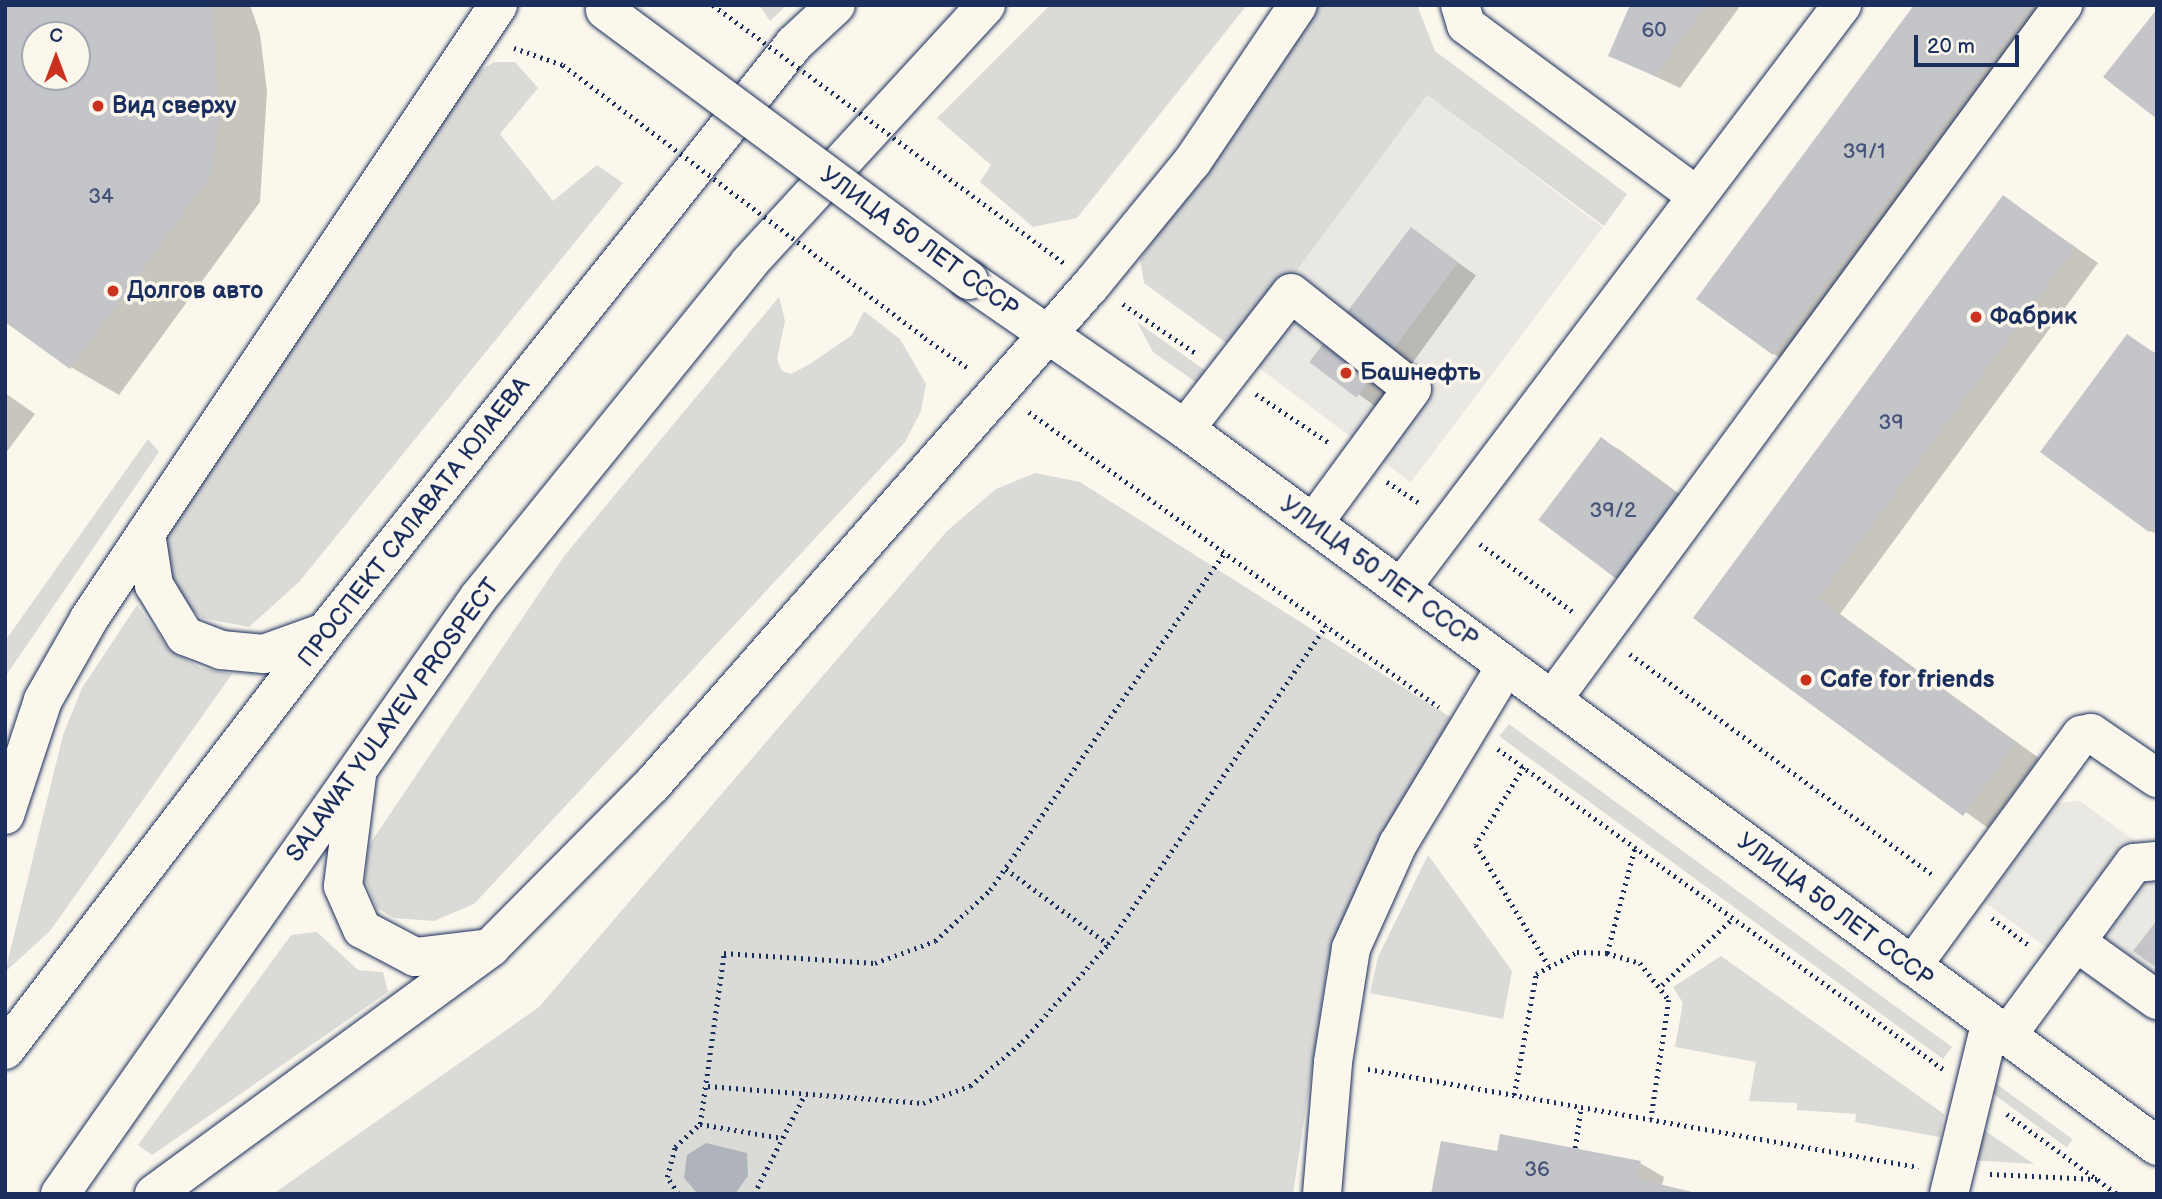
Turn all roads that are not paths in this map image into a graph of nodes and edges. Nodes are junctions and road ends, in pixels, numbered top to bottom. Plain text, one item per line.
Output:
1 (498, 5) edge
2 (836, 5) edge
3 (986, 5) edge
4 (1298, 5) edge
5 (1460, 5) edge
6 (1842, 5) edge
7 (2063, 5) edge
8 (601, 8) edge
9 (1697, 196) junction
10 (1048, 337) junction
11 (1185, 429) junction
12 (1313, 524) junction
13 (146, 533) junction
14 (1401, 588) junction
15 (325, 632) junction
16 (1506, 666) junction
17 (43, 700) junction
18 (1552, 700) junction
19 (5, 756) edge
20 (358, 764) junction
21 (2157, 778) edge
22 (5, 815) edge
23 (2157, 861) edge
24 (491, 947) junction
25 (2067, 954) junction
26 (1912, 966) junction
27 (2157, 1000) edge
28 (1998, 1031) junction
29 (5, 1050) edge
30 (2157, 1146) edge
31 (1951, 1183) edge
32 (60, 1194) edge
33 (154, 1194) edge
34 (1322, 1194) edge

1 - 13 main road
2 - 15 main road, ПРОСПЕКТ САЛАВАТА ЮЛАЕВА
3 - 20 main road
4 - 10 main road
5 - 9 main road
6 - 9 main road
7 - 18 main road
8 - 10 main road, УЛИЦА 50 ЛЕТ СССР, bridge
9 - 14 main road
10 - 11 main road, УЛИЦА 50 ЛЕТ СССР
10 - 24 main road
11 - 12 main road, УЛИЦА 50 ЛЕТ СССР
11 - 12 main road
12 - 14 main road, УЛИЦА 50 ЛЕТ СССР
13 - 15 main road
13 - 17 main road
14 - 16 main road, УЛИЦА 50 ЛЕТ СССР
15 - 29 main road, ПРОСПЕКТ САЛАВАТА ЮЛАЕВА
16 - 18 main road, УЛИЦА 50 ЛЕТ СССР
16 - 34 main road
17 - 19 main road
17 - 22 main road
18 - 26 main road, УЛИЦА 50 ЛЕТ СССР
20 - 24 main road
20 - 32 main road, SALAWAT YULAYEV PROSPECT
21 - 26 main road
23 - 25 main road
24 - 33 main road
25 - 27 main road
25 - 28 main road
26 - 28 main road, УЛИЦА 50 ЛЕТ СССР
28 - 30 main road, УЛИЦА 50 ЛЕТ СССР
28 - 31 main road

